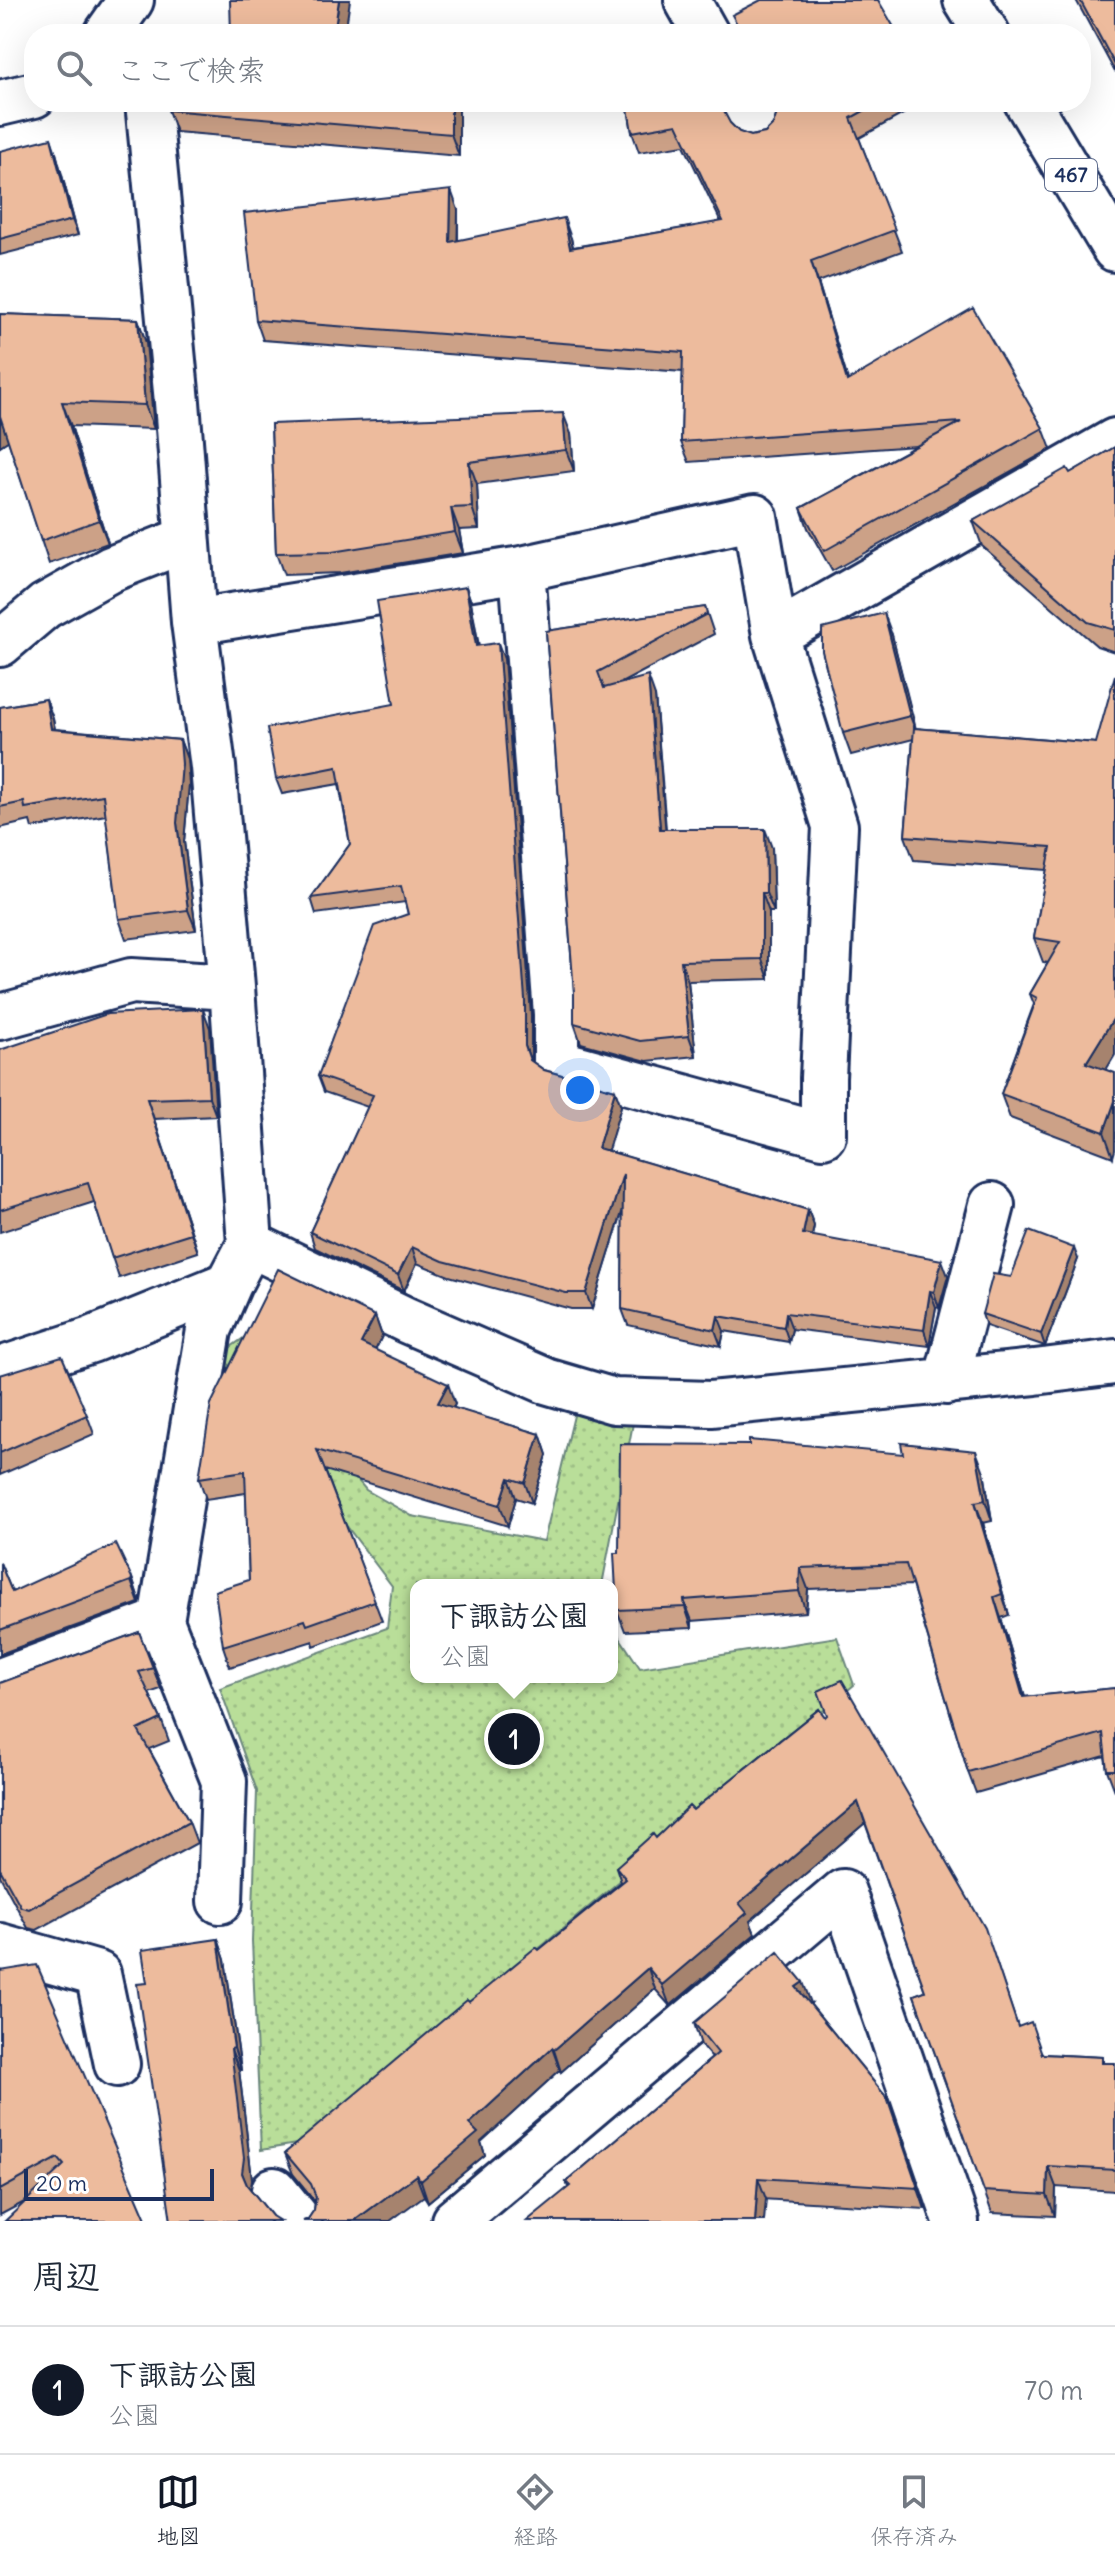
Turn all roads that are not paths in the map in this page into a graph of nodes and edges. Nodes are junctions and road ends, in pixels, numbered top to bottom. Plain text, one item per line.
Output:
1 (131, 0) edge
2 (147, 0) edge
3 (687, 0) edge
4 (966, 0) edge
5 (114, 24) edge
6 (146, 24) edge
7 (700, 24) edge
8 (981, 24) edge
9 (24, 97) edge
10 (0, 103) edge
11 (149, 112) edge
12 (1033, 112) edge
13 (1115, 249) edge
14 (1115, 441) edge
15 (187, 539) junction
16 (522, 569) junction
17 (194, 622) junction
18 (775, 635) junction
19 (0, 644) edge
20 (232, 987) junction
21 (0, 1017) edge
22 (992, 1205) dead end
23 (250, 1244) junction
24 (229, 1284) junction
25 (1115, 1362) edge
26 (0, 1370) edge
27 (946, 1382) junction
28 (161, 1621) junction
29 (0, 1681) edge
30 (220, 1901) dead end
31 (0, 1946) edge
32 (117, 2064) dead end
33 (454, 2221) edge
34 (956, 2221) edge

1 - 5 main road
2 - 6 main road
3 - 7 main road
4 - 8 main road
9 - 10 main road
11 - 15 main road
12 - 13 main road, 467
14 - 18 main road
15 - 17 main road
15 - 19 main road
16 - 17 main road
16 - 18 main road
16 - 18 main road
17 - 20 main road
20 - 21 main road
20 - 23 main road
22 - 27 main road
23 - 24 main road
23 - 27 main road
24 - 26 main road
24 - 28 main road
25 - 27 main road
28 - 29 main road
28 - 30 main road
31 - 32 main road
33 - 34 main road

